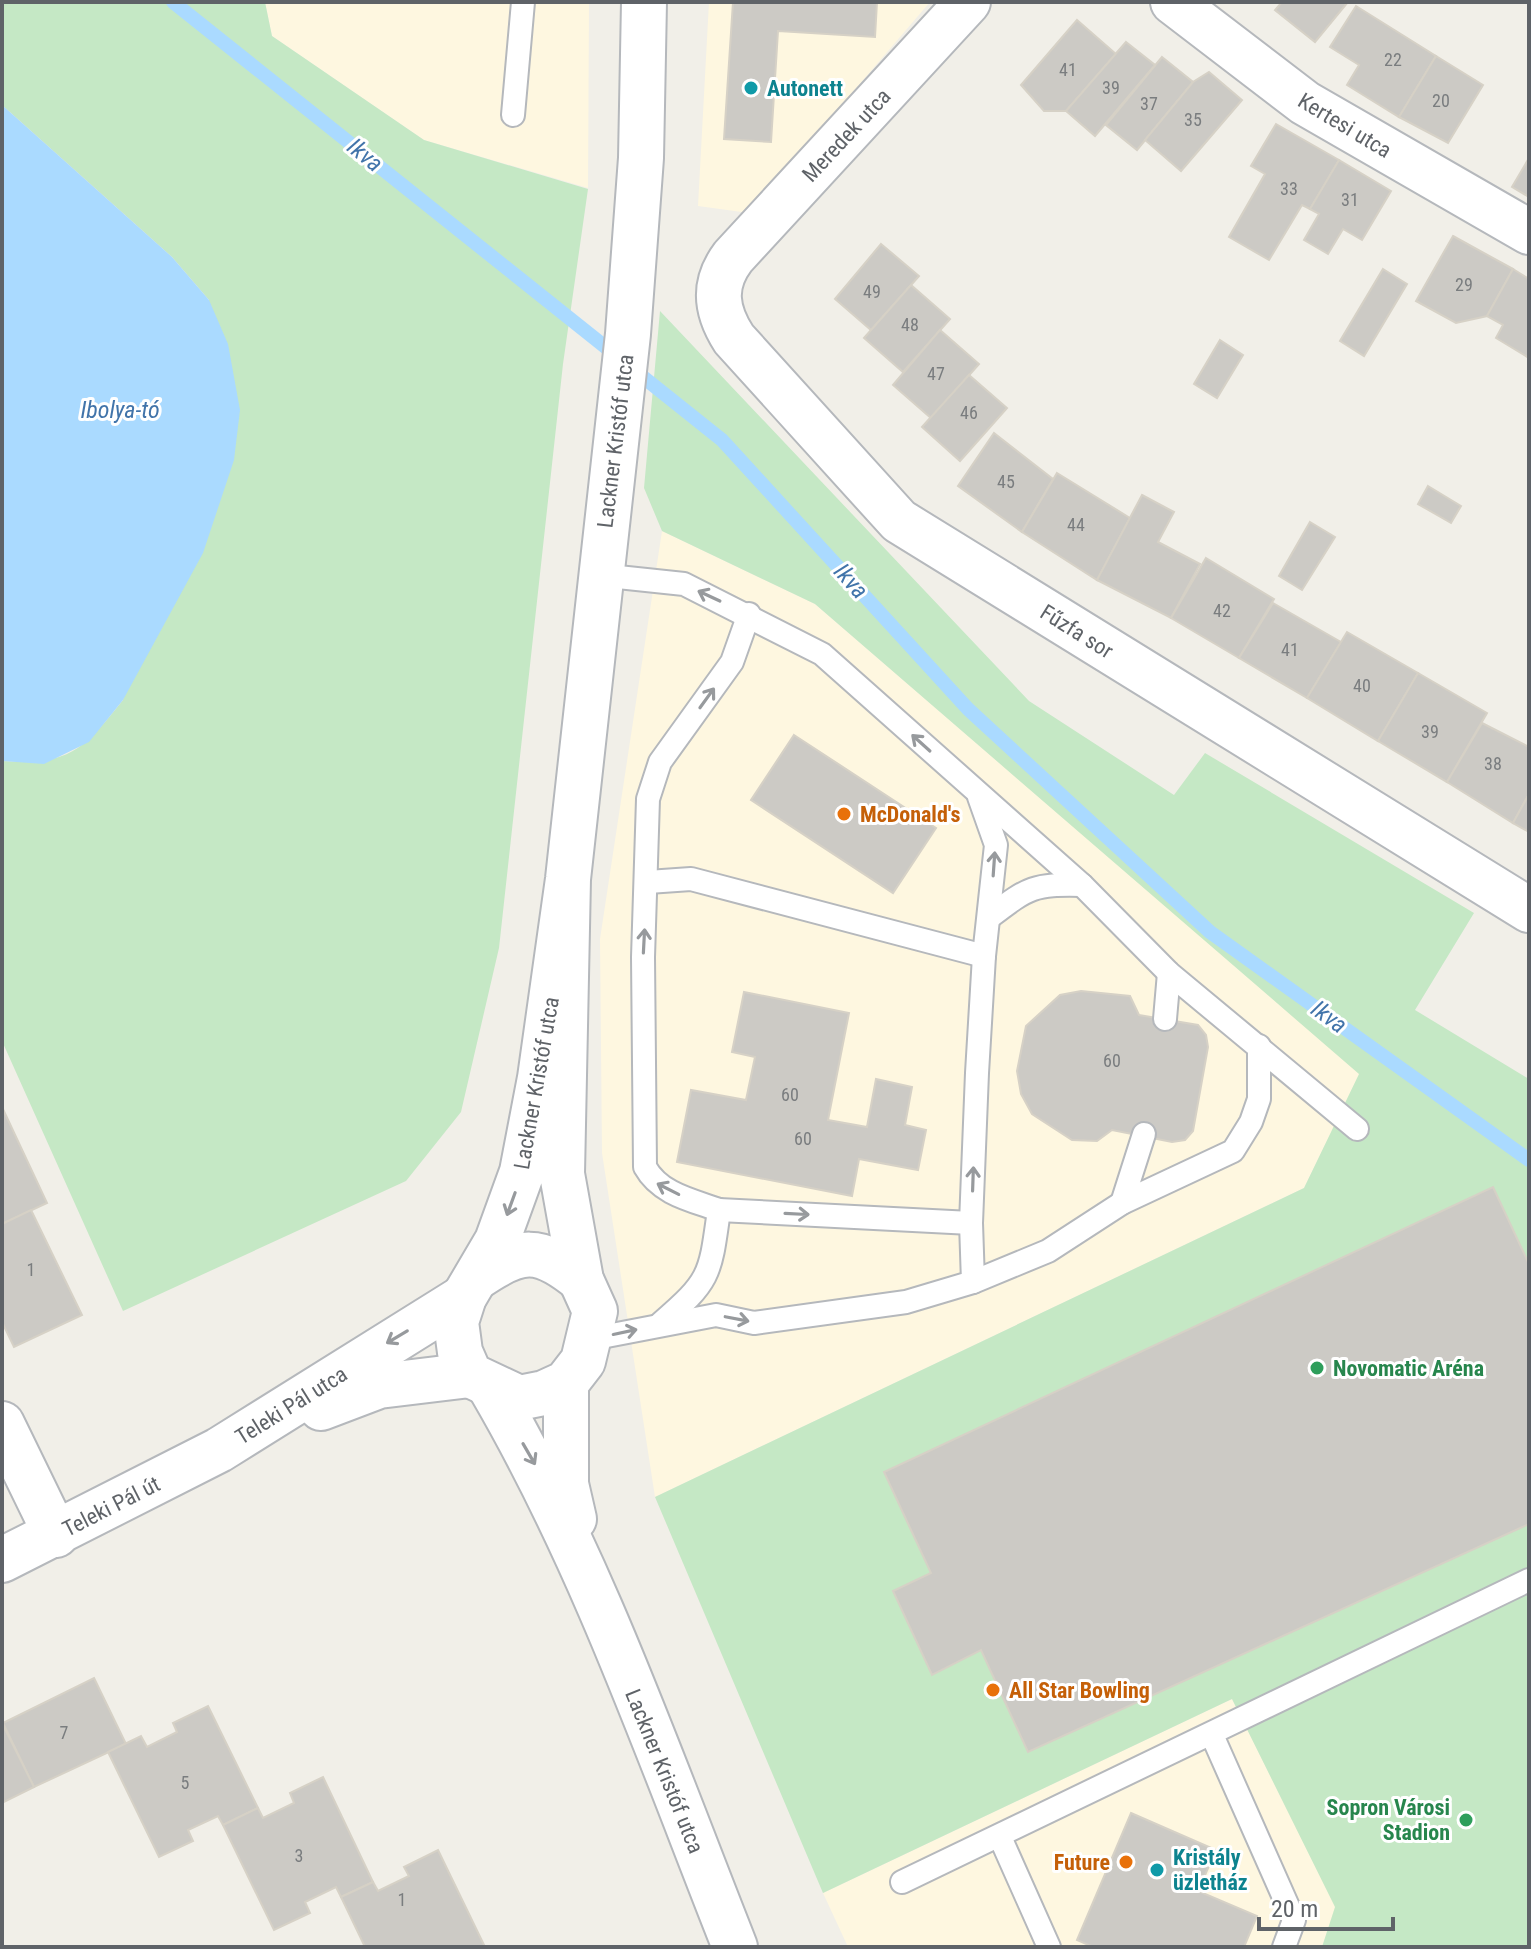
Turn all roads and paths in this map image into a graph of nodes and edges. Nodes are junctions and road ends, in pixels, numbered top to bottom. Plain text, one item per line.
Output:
1 (523, 2) edge
2 (644, 2) edge
3 (968, 2) edge
4 (1173, 2) edge
5 (513, 115) dead end
6 (1529, 232) edge
7 (724, 269) joint
8 (599, 575) junction
9 (749, 614) junction
10 (979, 795) junction
11 (568, 879) junction
12 (648, 882) junction
13 (1082, 885) junction
14 (1529, 910) edge
15 (991, 916) junction
16 (984, 956) junction
17 (1169, 973) junction
18 (1165, 1019) dead end
19 (1259, 1046) junction
20 (1357, 1129) dead end
21 (1144, 1134) dead end
22 (1122, 1203) junction
23 (719, 1210) junction
24 (971, 1223) junction
25 (581, 1280) junction
26 (973, 1282) junction
27 (470, 1287) junction
28 (660, 1324) junction
29 (591, 1339) junction
30 (480, 1381) junction
31 (566, 1383) junction
32 (2, 1424) edge
33 (219, 1450) junction
34 (56, 1535) junction
35 (2, 1560) edge
36 (1529, 1580) edge
37 (594, 1595) junction
38 (1212, 1735) junction
39 (1000, 1837) junction
40 (902, 1882) dead end
41 (735, 1947) edge
42 (1049, 1947) edge
43 (1284, 1947) edge

1 - 5 lane
2 - 8 street, Lackner Kristóf utca
3 - 7 street, Meredek utca
4 - 6 street, Kertesi utca
7 - 14 street, Fűzfa sor
9 -> 8 lane
8 - 11 street, Lackner Kristóf utca
10 -> 9 lane
12 -> 9 lane
10 - 13 lane
15 -> 10 lane
11 - 25 street, Lackner Kristóf utca
11 -> 27 street, Lackner Kristóf utca
12 - 16 lane
23 -> 12 lane
13 - 15 lane
13 - 17 lane
15 - 16 lane
24 -> 16 lane
17 - 18 lane
17 - 19 lane
19 - 20 lane
19 - 22 lane
21 - 22 lane
22 - 26 lane
23 -> 24 lane
23 - 28 lane
24 - 26 lane
25 - 27 street
25 - 29 street, Lackner Kristóf utca
28 -> 26 lane
27 - 30 street, Lackner Kristóf utca
27 -> 33 street, Teleki Pál utca
29 -> 28 lane
29 - 31 street, Lackner Kristóf utca
30 - 31 street
30 - 33 street, Teleki Pál utca
30 -> 37 street, Lackner Kristóf utca
31 - 37 street, Lackner Kristóf utca
32 - 34 street
33 - 34 street, Teleki Pál út
34 - 35 street, Teleki Pál út
36 - 38 lane
37 - 41 street, Lackner Kristóf utca
38 - 39 lane
38 - 43 lane
39 - 40 lane
39 - 42 lane

